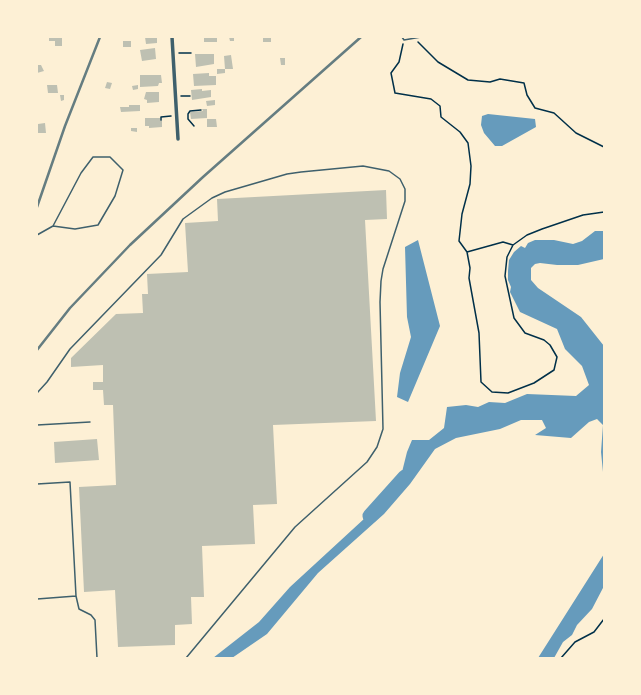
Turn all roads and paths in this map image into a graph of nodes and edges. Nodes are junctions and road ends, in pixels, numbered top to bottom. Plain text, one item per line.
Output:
1 (172, 37) edge
2 (402, 37) edge
3 (421, 37) edge
4 (417, 38) junction
5 (404, 40) junction
6 (179, 53) dead end
7 (191, 53) dead end
8 (181, 96) dead end
9 (190, 96) dead end
10 (201, 110) dead end
11 (170, 116) dead end
12 (182, 117) dead end
13 (188, 117) junction
14 (161, 120) dead end
15 (194, 126) dead end
16 (178, 139) dead end
17 (604, 148) edge
18 (604, 212) edge
19 (53, 226) junction
20 (37, 235) edge
21 (513, 245) junction
22 (467, 252) junction
23 (37, 393) edge
24 (90, 422) dead end
25 (37, 425) edge
26 (37, 484) edge
27 (76, 596) junction
28 (37, 599) edge
29 (604, 619) edge
30 (97, 658) edge
31 (186, 658) edge
32 (561, 658) edge

1 - 16 street
2 - 5 lane
3 - 4 lane
4 - 5 lane
4 - 17 path
5 - 22 path
6 - 7 path
8 - 9 path
10 - 13 path
11 - 14 path
12 - 13 path
13 - 15 path
18 - 21 path
19 - 19 lane
19 - 20 lane
21 - 22 path
21 - 22 path
23 - 31 lane
24 - 25 lane
26 - 27 lane
27 - 28 lane
27 - 30 lane
29 - 32 path

